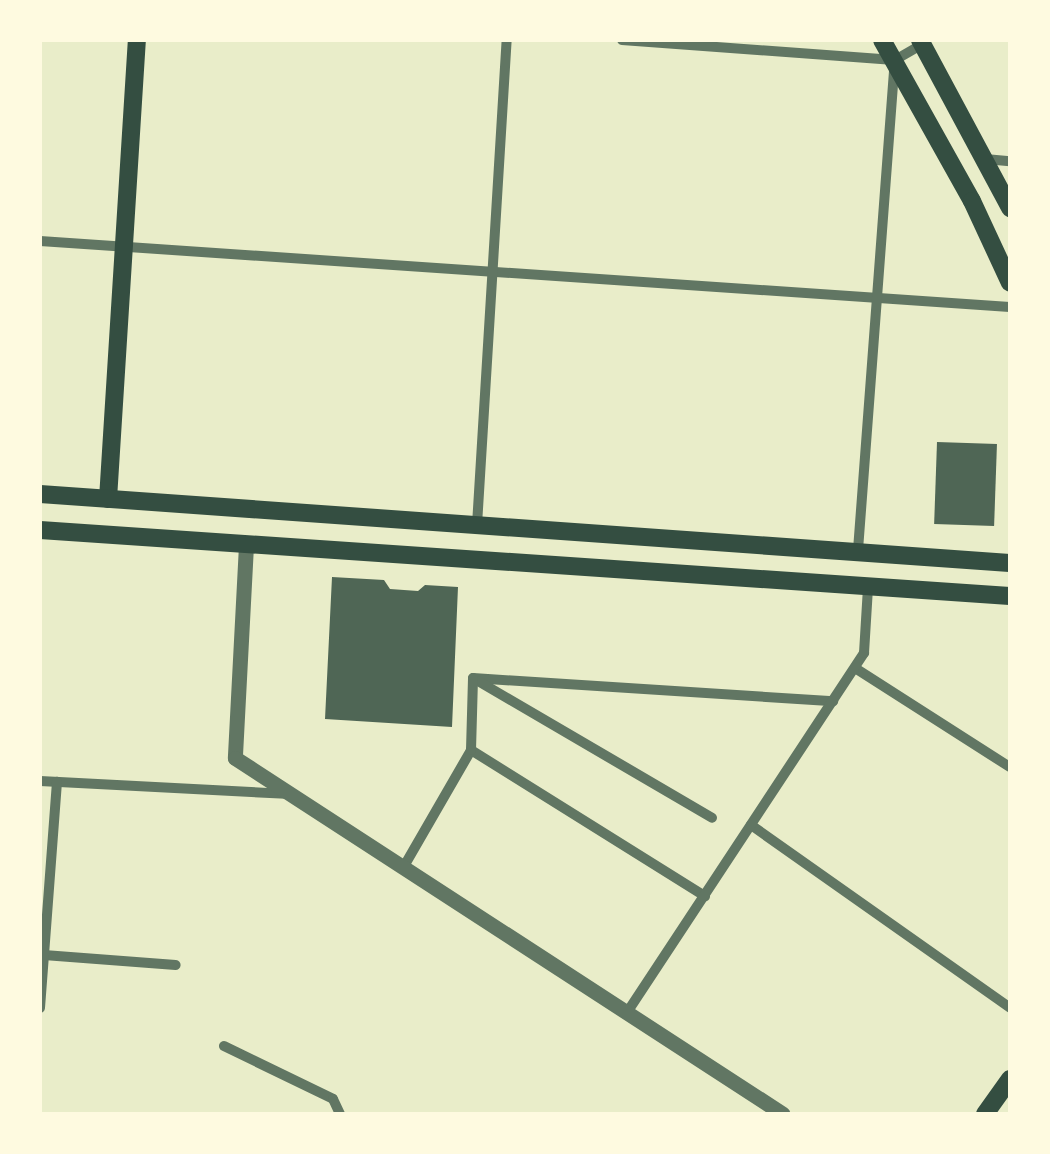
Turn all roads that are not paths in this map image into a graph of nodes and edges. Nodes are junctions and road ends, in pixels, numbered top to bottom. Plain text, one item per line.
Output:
1 (137, 40) edge
2 (507, 40) edge
3 (622, 40) edge
4 (882, 40) edge
5 (921, 42) edge
6 (895, 60) junction
7 (985, 159) junction
8 (1010, 162) edge
9 (1010, 208) edge
10 (40, 241) edge
11 (124, 247) junction
12 (490, 272) junction
13 (1010, 283) edge
14 (877, 298) junction
15 (1010, 308) edge
16 (40, 494) edge
17 (108, 499) junction
18 (476, 525) junction
19 (40, 530) edge
20 (575, 532) junction
21 (246, 544) junction
22 (858, 550) junction
23 (1010, 563) edge
24 (575, 566) junction
25 (868, 587) junction
26 (1010, 596) edge
27 (854, 668) junction
28 (473, 678) junction
29 (833, 701) junction
30 (471, 750) junction
31 (1010, 767) edge
32 (40, 781) edge
33 (57, 782) junction
34 (292, 794) junction
35 (712, 818) dead end
36 (751, 825) junction
37 (403, 868) junction
38 (705, 896) junction
39 (44, 956) junction
40 (176, 965) dead end
41 (40, 1008) edge
42 (1010, 1008) edge
43 (628, 1010) junction
44 (224, 1046) dead end
45 (1010, 1079) edge
46 (340, 1114) edge
47 (783, 1114) edge
48 (985, 1114) edge

1 - 11 main road
2 - 12 street
3 - 6 street
4 - 6 main road
5 - 6 street
5 - 7 main road
6 - 13 main road
6 - 14 street
7 - 8 street
7 - 9 main road
10 - 11 street
11 - 12 street
11 - 17 main road
12 - 14 street
12 - 18 street
14 - 15 street
14 - 22 street
16 - 17 main road
17 - 18 main road
18 - 20 main road
19 - 21 main road
20 - 22 main road
20 - 24 main road
21 - 24 main road
21 - 34 street
22 - 23 main road
24 - 25 main road
25 - 26 main road
25 - 27 street
27 - 29 street
27 - 31 street
28 - 29 street
28 - 30 street
28 - 35 street
29 - 36 street
30 - 37 street
30 - 38 street
32 - 33 street
33 - 34 street
33 - 39 street
34 - 37 street
36 - 38 street
36 - 42 street
37 - 43 street
38 - 43 street
39 - 40 street
39 - 41 street
43 - 47 street
44 - 46 street
45 - 48 main road

